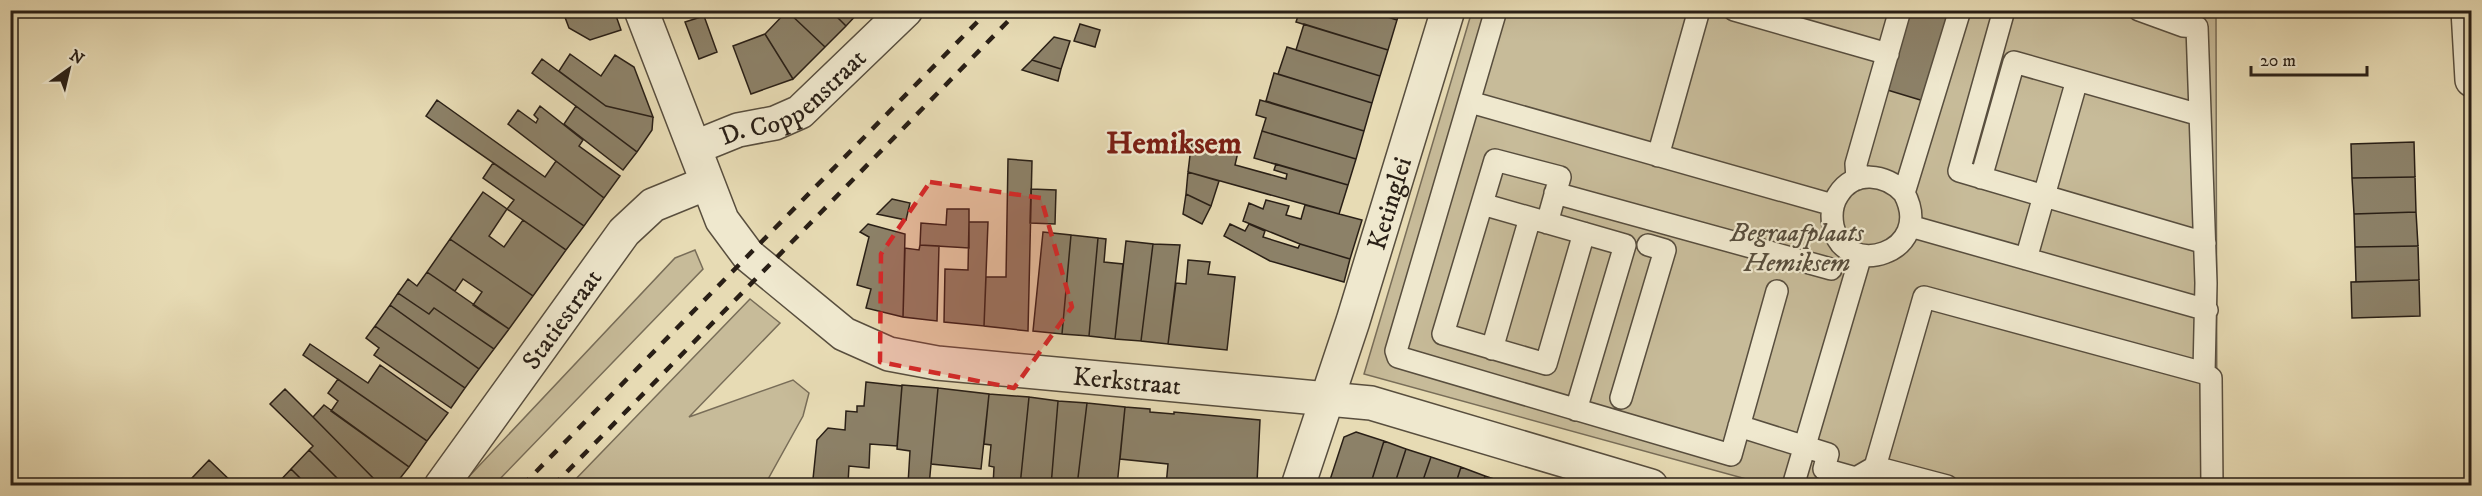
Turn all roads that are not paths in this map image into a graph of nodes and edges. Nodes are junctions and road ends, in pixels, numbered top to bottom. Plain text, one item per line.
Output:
1 (641, 10) edge
2 (906, 10) edge
3 (1448, 10) edge
4 (1496, 10) edge
5 (1699, 10) edge
6 (1734, 10) edge
7 (1900, 10) edge
8 (1960, 10) edge
9 (2004, 10) edge
10 (2139, 10) edge
11 (2468, 10) edge
12 (1888, 54) junction
13 (2077, 80) junction
14 (2472, 80) edge
15 (1470, 102) junction
16 (2200, 115) junction
17 (696, 147) junction
18 (1658, 156) junction
19 (1981, 178) junction
20 (1857, 179) junction
21 (706, 183) junction
22 (1555, 193) junction
23 (1904, 193) junction
24 (2044, 196) junction
25 (1482, 204) junction
26 (1833, 206) junction
27 (1538, 220) junction
28 (1655, 220) junction
29 (1910, 226) junction
30 (1584, 233) junction
31 (2205, 243) junction
32 (1625, 245) junction
33 (1648, 245) junction
34 (1861, 255) junction
35 (2026, 259) junction
36 (1831, 269) dead end
37 (1777, 291) dead end
38 (2207, 310) junction
39 (1492, 349) junction
40 (2204, 373) junction
41 (1329, 397) junction
42 (1621, 398) dead end
43 (1576, 410) junction
44 (1740, 426) junction
45 (1804, 447) junction
46 (1875, 466) junction
47 (1858, 482) edge
48 (441, 486) edge
49 (1298, 486) edge
50 (1651, 486) edge
51 (1792, 486) edge
52 (1947, 486) edge
53 (2212, 486) edge

1 - 17 street, Kerkstraat
2 - 17 street, D. Coppenstraat
3 - 41 street, Ketinglei
4 - 15 lane
5 - 18 lane
6 - 12 lane
7 - 12 lane
8 - 23 lane
9 - 19 lane
10 - 16 lane
11 - 14 street
12 - 20 lane
13 - 16 lane
13 - 19 lane
13 - 24 lane
15 - 18 lane
15 - 43 lane
16 - 31 lane
17 - 21 street, Kerkstraat
18 - 26 lane
19 - 24 lane
20 - 23 lane
20 - 26 lane
21 - 41 street, Kerkstraat
21 - 48 street, Statiestraat
22 - 25 lane
22 - 27 lane
22 - 28 lane
23 - 29 lane
24 - 31 lane
24 - 35 lane
25 - 27 lane
25 - 39 lane
26 - 34 lane
27 - 30 lane
27 - 39 lane
28 - 33 lane
28 - 36 lane
29 - 34 lane
29 - 35 lane
30 - 32 lane
30 - 39 lane
31 - 38 lane
32 - 33 lane
32 - 43 lane
33 - 42 lane
34 - 45 lane
35 - 38 lane
37 - 44 lane
38 - 40 lane
40 - 46 lane
40 - 53 lane
41 - 49 street, Ketinglei
41 - 50 street, Kerkstraat
43 - 44 lane
44 - 45 lane
45 - 47 lane
45 - 51 lane
46 - 47 lane
46 - 52 lane

